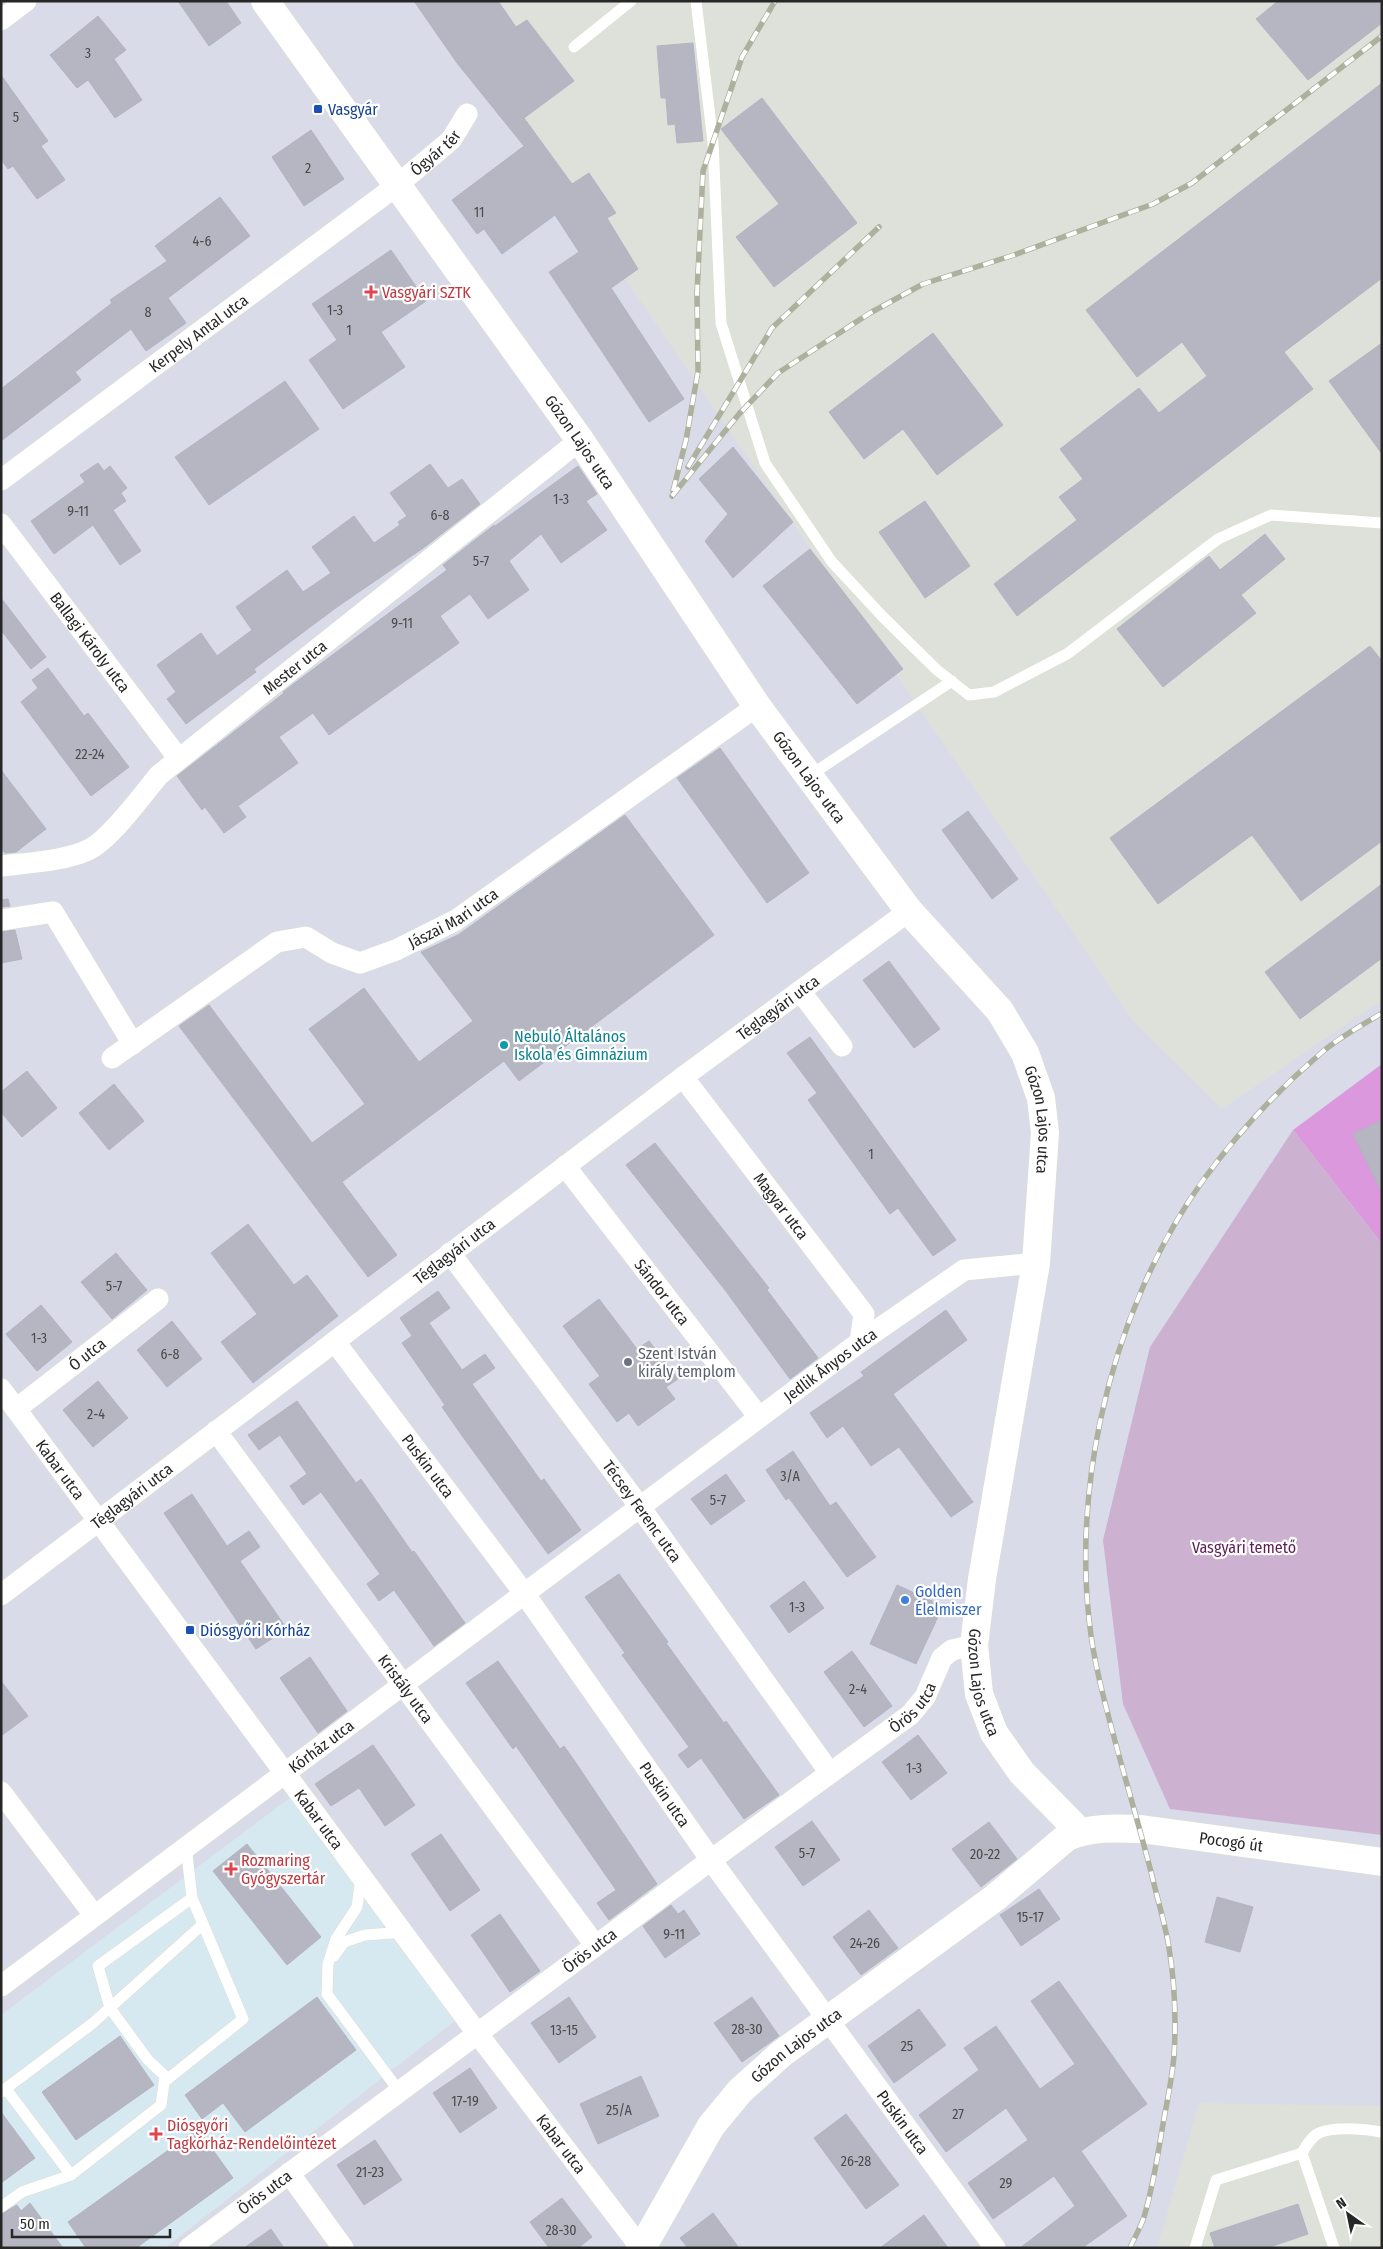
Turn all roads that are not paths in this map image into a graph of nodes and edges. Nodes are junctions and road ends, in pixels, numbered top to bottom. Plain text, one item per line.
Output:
1 (26, 1) edge
2 (265, 1) edge
3 (631, 1) edge
4 (696, 1) edge
5 (1, 20) edge
6 (574, 47) dead end
7 (467, 114) dead end
8 (396, 186) junction
9 (580, 440) junction
10 (1, 480) edge
11 (1382, 523) edge
12 (1, 524) edge
13 (952, 681) junction
14 (758, 706) junction
15 (179, 759) junction
16 (810, 776) junction
17 (1, 866) edge
18 (909, 910) junction
19 (1, 920) edge
20 (800, 991) junction
21 (133, 1044) junction
22 (842, 1046) dead end
23 (112, 1058) dead end
24 (683, 1077) junction
25 (566, 1166) junction
26 (450, 1253) junction
27 (1036, 1263) junction
28 (158, 1299) dead end
29 (334, 1342) junction
30 (860, 1342) junction
31 (1, 1389) edge
32 (16, 1409) junction
33 (759, 1417) junction
34 (216, 1431) junction
35 (640, 1507) junction
36 (99, 1520) junction
37 (524, 1593) junction
38 (1, 1595) edge
39 (974, 1645) junction
40 (403, 1684) junction
41 (286, 1771) junction
42 (830, 1773) junction
43 (1, 1792) edge
44 (1080, 1832) junction
45 (186, 1846) junction
46 (711, 1860) junction
47 (1382, 1862) edge
48 (361, 1874) junction
49 (192, 1898) junction
50 (94, 1915) junction
51 (202, 1925) junction
52 (404, 1932) junction
53 (595, 1945) junction
54 (328, 1964) junction
55 (1, 1986) edge
56 (110, 2008) junction
57 (828, 2021) junction
58 (477, 2032) junction
59 (164, 2082) junction
60 (3, 2090) edge
61 (399, 2091) junction
62 (1382, 2132) edge
63 (1302, 2153) junction
64 (288, 2173) junction
65 (71, 2175) junction
66 (1, 2207) edge
67 (189, 2248) edge
68 (342, 2248) edge
69 (641, 2248) edge
70 (995, 2248) edge
71 (1195, 2248) edge
72 (1334, 2248) edge

1 - 5 street
2 - 8 street, Gózon Lajos utca
3 - 6 lane
4 - 13 lane
7 - 8 street, Ógyár tér
8 - 9 street, Gózon Lajos utca
8 - 10 street, Kerpely Antal utca
9 - 14 street, Gózon Lajos utca
9 - 15 street, Mester utca
11 - 13 lane
12 - 15 street, Ballagi Károly utca
13 - 16 lane
14 - 16 street, Gózon Lajos utca
14 - 21 street, Jászai Mari utca
15 - 17 street, Mester utca
16 - 18 street, Gózon Lajos utca
18 - 20 street, Téglagyári utca
18 - 27 street, Gózon Lajos utca
19 - 21 street
20 - 22 street
20 - 24 street, Téglagyári utca
21 - 23 street, Jászai Mari utca
24 - 25 street, Téglagyári utca
24 - 30 street, Magyar utca
25 - 26 street, Téglagyári utca
25 - 33 street, Sándor utca
26 - 29 street, Téglagyári utca
26 - 35 street, Técsey Ferenc utca
27 - 30 street, Jedlik Ányos utca
27 - 39 street, Gózon Lajos utca
28 - 32 street, Ó utca
29 - 34 street, Téglagyári utca
29 - 37 street, Puskin utca
30 - 33 street, Jedlik Ányos utca
31 - 32 street, Kabar utca
32 - 36 street, Kabar utca
33 - 35 street, Jedlik Ányos utca
34 - 36 street, Téglagyári utca
34 - 40 street, Kristály utca
35 - 37 street, Kórház utca
35 - 42 street, Técsey Ferenc utca
36 - 38 street, Téglagyári utca
36 - 41 street, Kabar utca
37 - 40 street, Kórház utca
37 - 46 street, Puskin utca
39 - 42 street, Örös utca
39 - 44 street, Gózon Lajos utca
40 - 41 street, Kórház utca
40 - 53 street, Kristály utca
41 - 45 street, Kórház utca
41 - 48 street, Kabar utca
42 - 46 street, Örös utca
43 - 50 street
44 - 47 street, Pocogó út
44 - 57 street, Gózon Lajos utca
45 - 49 lane
45 - 50 street, Kórház utca
46 - 53 street, Örös utca
46 - 57 street, Puskin utca
48 - 52 street, Kabar utca
48 - 54 lane
49 - 51 lane
49 - 56 lane
50 - 55 street, Kórház utca
51 - 56 lane
51 - 59 lane
52 - 54 lane
52 - 58 street, Kabar utca
53 - 58 street, Örös utca
54 - 61 lane
56 - 59 lane
56 - 60 lane
57 - 69 street, Gózon Lajos utca
57 - 70 street, Puskin utca
58 - 61 street, Örös utca
58 - 69 street, Kabar utca
59 - 65 lane
60 - 65 lane
61 - 64 street, Örös utca
62 - 63 lane
63 - 71 lane
63 - 72 lane
64 - 67 street, Örös utca
64 - 68 street
65 - 66 lane

